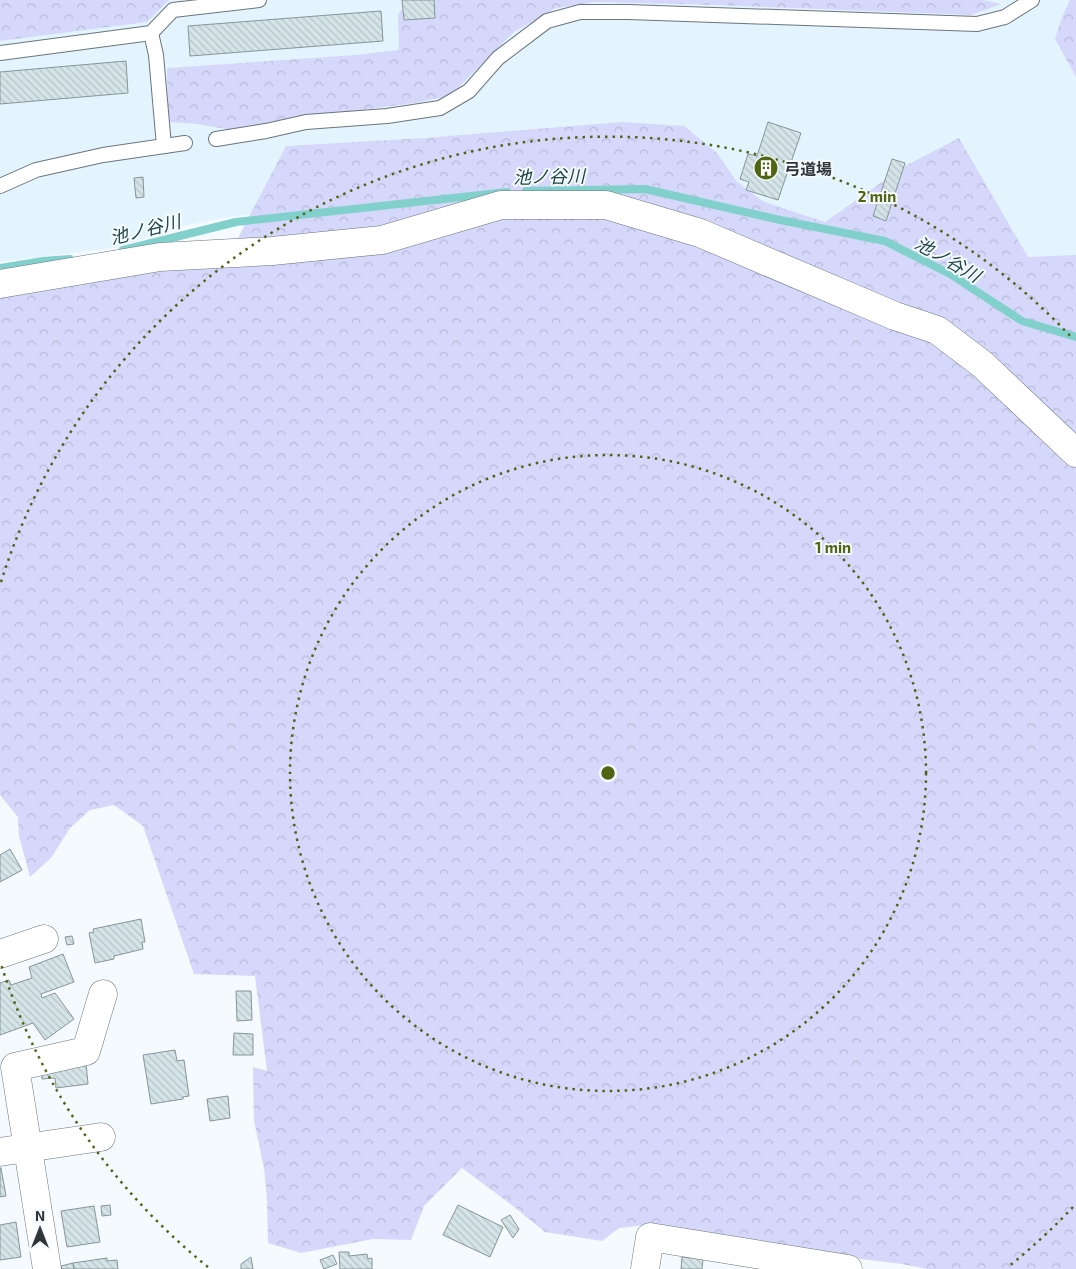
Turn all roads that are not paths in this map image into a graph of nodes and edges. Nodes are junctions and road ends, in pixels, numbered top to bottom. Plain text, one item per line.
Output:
1 (259, 0) edge
2 (1032, 0) edge
3 (151, 33) junction
4 (0, 53) edge
5 (216, 139) dead end
6 (186, 143) dead end
7 (164, 146) junction
8 (0, 186) edge
9 (0, 284) edge
10 (1076, 453) edge
11 (44, 939) dead end
12 (0, 954) edge
13 (103, 994) dead end
14 (101, 1137) dead end
15 (28, 1148) junction
16 (0, 1152) edge
17 (47, 1269) edge
18 (645, 1269) edge
19 (848, 1269) edge

1 - 3 lane
2 - 5 lane
3 - 4 lane
3 - 7 lane
6 - 7 lane
7 - 8 lane
9 - 10 street
11 - 12 street
13 - 15 street
14 - 15 street
15 - 16 street
15 - 17 street
18 - 19 street

